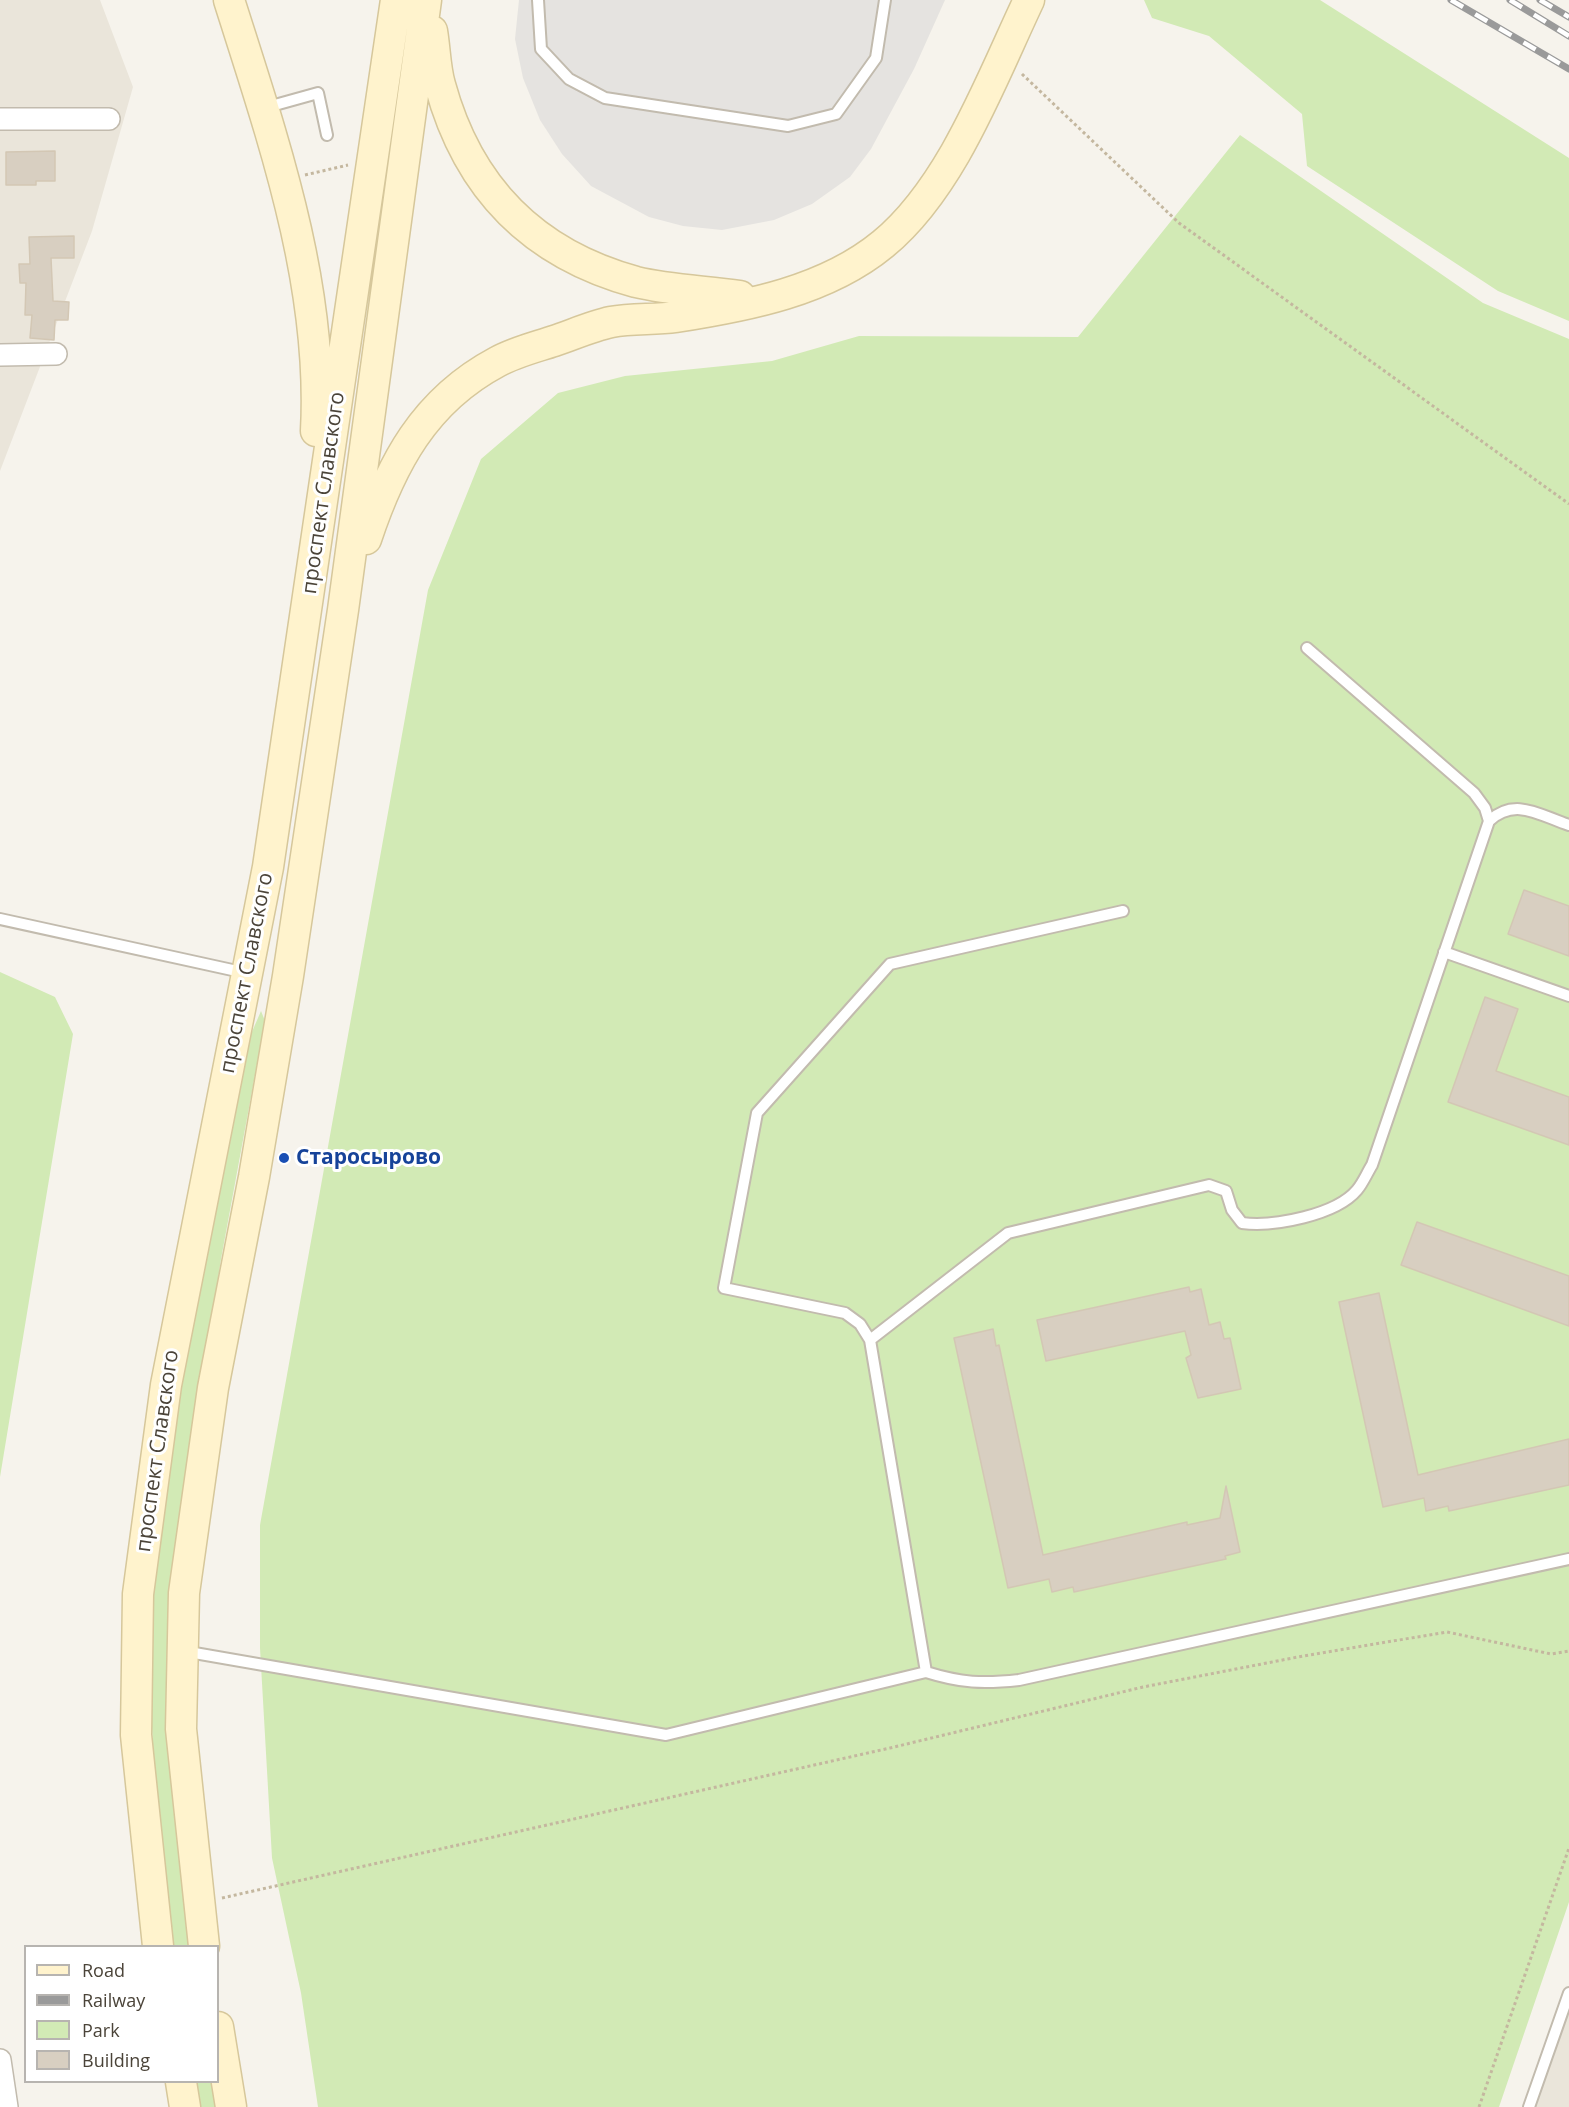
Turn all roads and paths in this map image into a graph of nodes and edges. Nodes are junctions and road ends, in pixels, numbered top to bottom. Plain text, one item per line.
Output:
1 (229, 0) edge
2 (396, 0) edge
3 (427, 0) edge
4 (538, 0) edge
5 (885, 0) edge
6 (1029, 0) edge
7 (1019, 71) dead end
8 (263, 108) junction
9 (0, 119) edge
10 (109, 119) dead end
11 (327, 135) dead end
12 (764, 299) junction
13 (56, 354) dead end
14 (0, 355) edge
15 (1569, 504) edge
16 (308, 602) junction
17 (343, 610) junction
18 (1307, 648) dead end
19 (1489, 821) junction
20 (1569, 825) edge
21 (1123, 911) dead end
22 (0, 919) edge
23 (1444, 952) junction
24 (246, 974) junction
25 (1569, 996) edge
26 (870, 1340) junction
27 (1569, 1559) edge
28 (183, 1651) junction
29 (1569, 1651) edge
30 (926, 1672) junction
31 (1569, 1848) edge
32 (198, 1903) junction
33 (158, 1945) edge
34 (204, 1945) edge
35 (1569, 1993) edge
36 (219, 2034) edge
37 (0, 2061) edge
38 (181, 2083) edge
39 (7, 2107) edge
40 (185, 2107) edge
41 (231, 2107) edge
42 (1479, 2107) edge
43 (1529, 2107) edge

1 - 8 main road
2 - 16 main road, проспект Славского
3 - 12 main road
3 - 17 main road, проспект Славского
4 - 5 lane
6 - 12 main road
7 - 15 path
8 - 11 lane
8 - 16 main road
9 - 10 street
12 - 17 main road
13 - 14 street
16 - 24 main road, проспект Славского
17 - 28 main road, проспект Славского
18 - 19 lane
19 - 20 lane
19 - 23 lane
21 - 26 lane
22 - 24 lane
23 - 25 lane
23 - 26 lane
24 - 33 main road, проспект Славского
26 - 30 lane
27 - 30 lane
28 - 30 lane
28 - 32 main road, проспект Славского
29 - 32 path
31 - 42 path
32 - 34 main road, проспект Славского
35 - 43 lane
36 - 41 main road
37 - 39 street
38 - 40 main road

